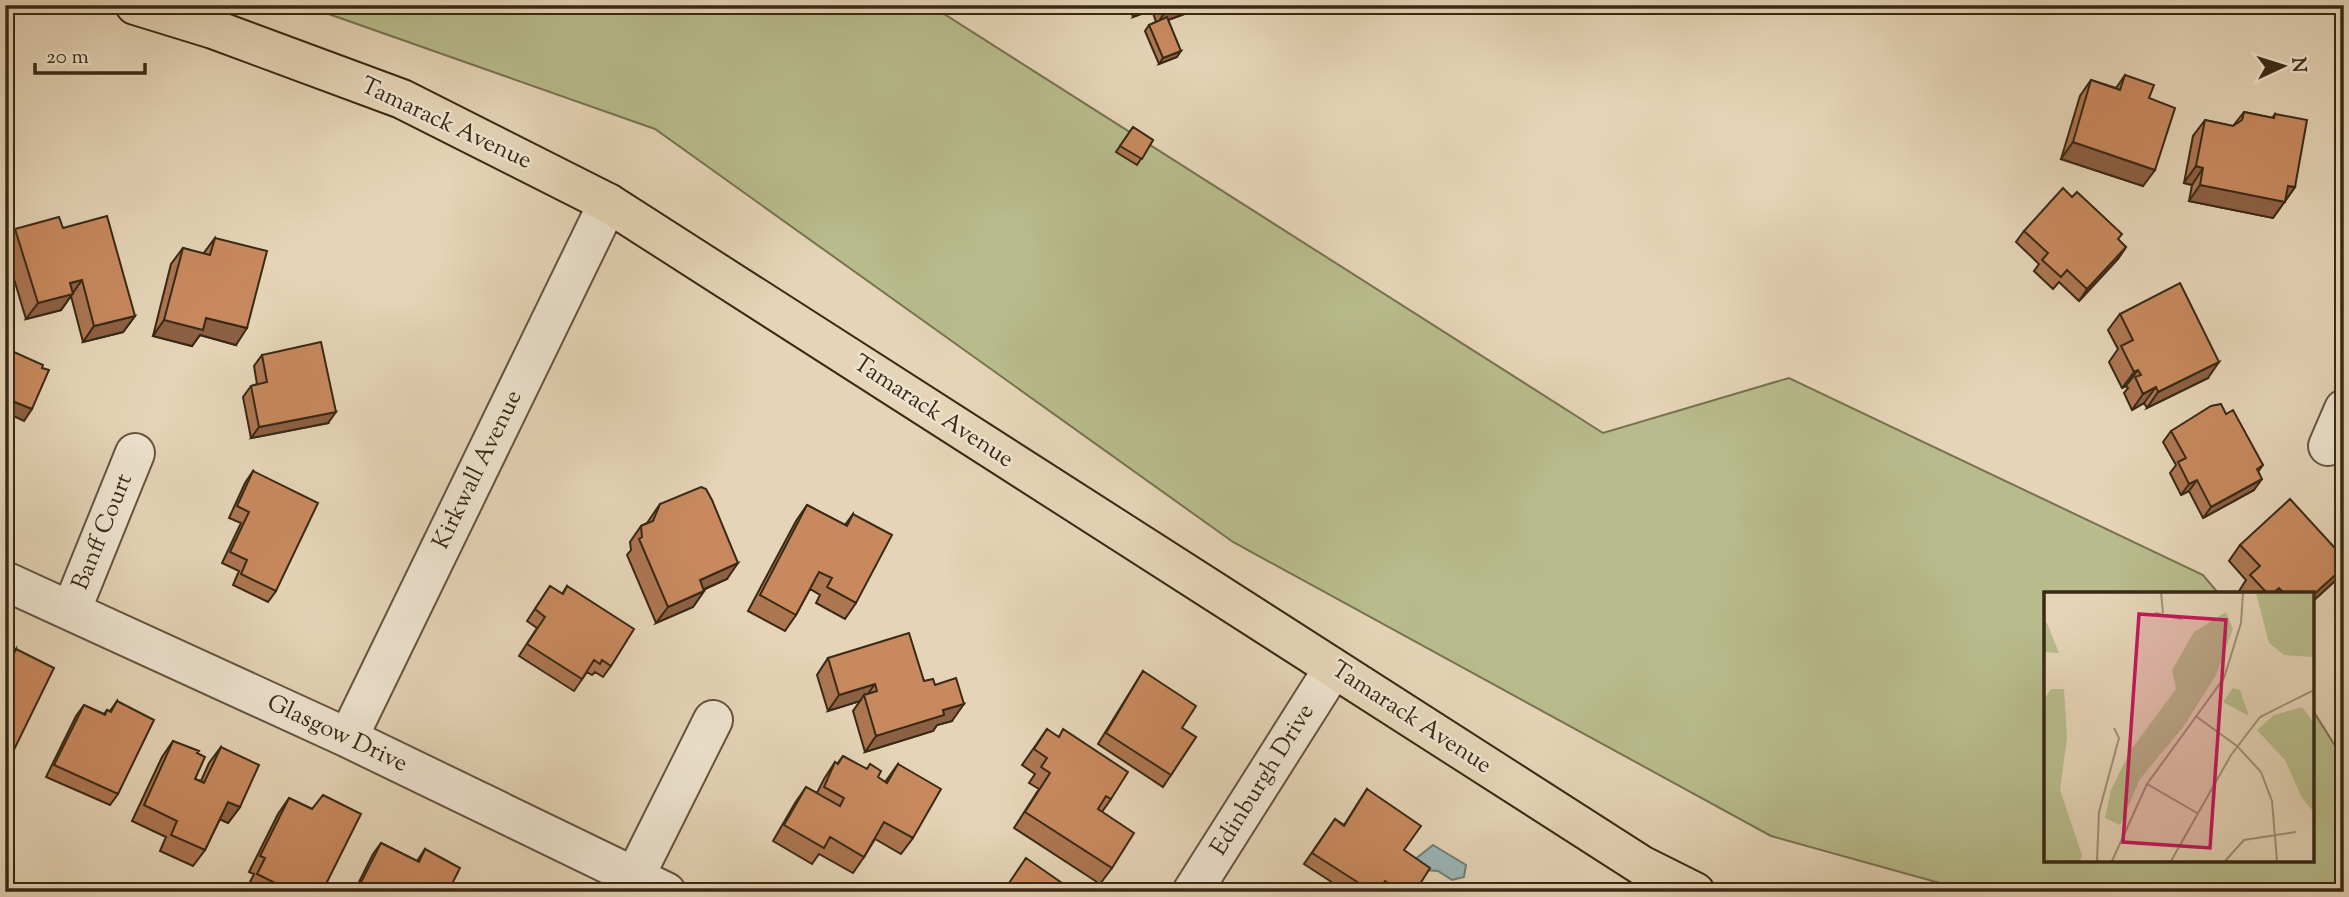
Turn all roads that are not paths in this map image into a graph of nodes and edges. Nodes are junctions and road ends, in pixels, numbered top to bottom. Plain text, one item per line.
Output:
1 (135, 5) edge
2 (608, 203) junction
3 (2344, 409) edge
4 (2328, 446) dead end
5 (135, 453) dead end
6 (5, 581) edge
7 (71, 611) junction
8 (1333, 669) junction
9 (713, 720) dead end
10 (348, 738) junction
11 (650, 884) edge
12 (1192, 892) edge
13 (1695, 892) edge

1 - 2 main road, Tamarack Avenue
2 - 8 main road, Tamarack Avenue
2 - 10 street, Kirkwall Avenue
3 - 4 street
5 - 7 street, Banff Court
6 - 7 street, Glasgow Drive
7 - 10 street, Glasgow Drive
8 - 12 street, Edinburgh Drive
8 - 13 main road, Tamarack Avenue
9 - 11 street
10 - 11 street, Glasgow Drive

